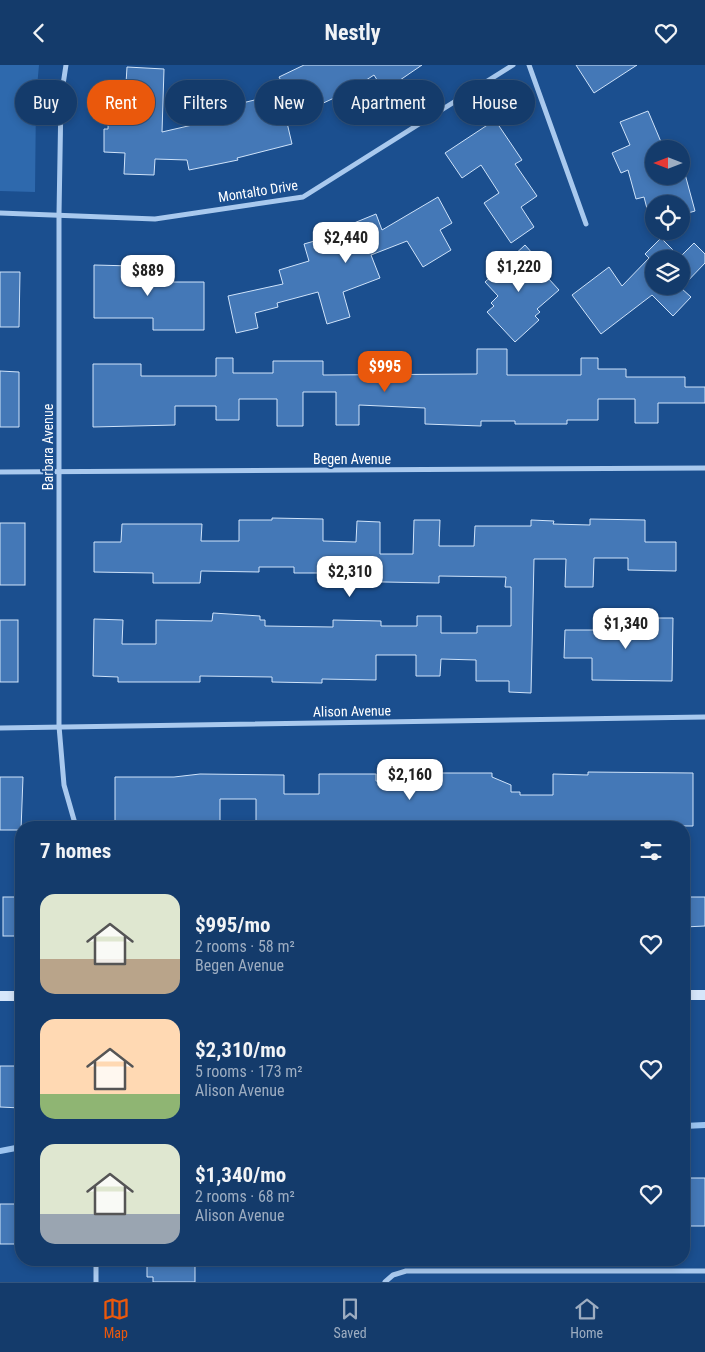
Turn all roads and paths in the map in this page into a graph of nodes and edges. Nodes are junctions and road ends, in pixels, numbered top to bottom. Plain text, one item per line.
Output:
1 (66, 65) edge
2 (513, 65) edge
3 (529, 65) edge
4 (0, 213) edge
5 (59, 214) junction
6 (586, 223) dead end
7 (705, 468) edge
8 (0, 472) edge
9 (59, 472) junction
10 (705, 717) edge
11 (59, 726) junction
12 (0, 729) edge
13 (74, 821) edge
14 (690, 995) edge
15 (705, 995) edge
16 (0, 996) edge
17 (15, 996) edge
18 (96, 1266) edge
19 (705, 1271) edge
20 (96, 1282) edge
21 (384, 1282) edge

1 - 5 street, Barbara Avenue
2 - 5 street, Montalto Drive
3 - 6 street
4 - 5 street, Montalto Drive
5 - 9 street, Barbara Avenue
7 - 9 street, Begen Avenue
8 - 9 street, Begen Avenue
9 - 11 street, Barbara Avenue
10 - 11 street, Alison Avenue
11 - 12 street, Alison Avenue
11 - 13 street, Barbara Avenue
14 - 15 main road
16 - 17 main road
18 - 20 street
19 - 21 street

